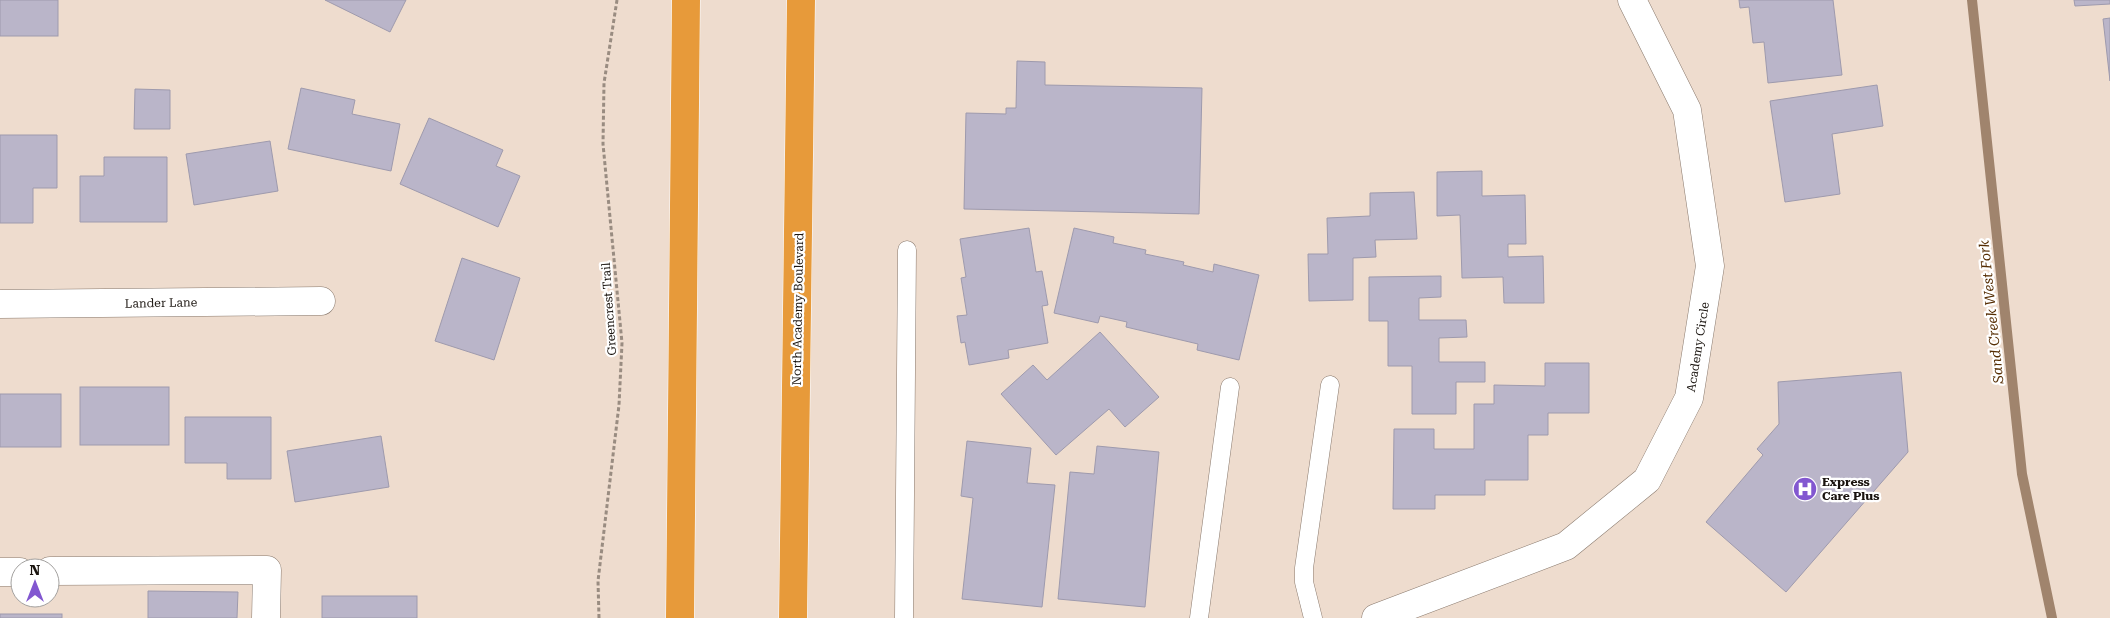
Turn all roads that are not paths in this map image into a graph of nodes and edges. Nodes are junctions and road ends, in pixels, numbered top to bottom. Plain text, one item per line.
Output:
1 (686, 0) edge
2 (802, 0) edge
3 (1632, 0) edge
4 (907, 250) dead end
5 (321, 302) dead end
6 (0, 304) edge
7 (1330, 384) dead end
8 (1230, 387) dead end
9 (60, 571) edge
10 (266, 618) edge
11 (680, 618) edge
12 (794, 618) edge
13 (904, 618) edge
14 (1199, 618) edge
15 (1313, 618) edge
16 (1376, 618) edge

1 - 11 highway
2 - 12 highway, North Academy Boulevard
3 - 16 street, Academy Circle
4 - 13 lane
5 - 6 street, Lander Lane
7 - 15 lane
8 - 14 lane
9 - 10 street

